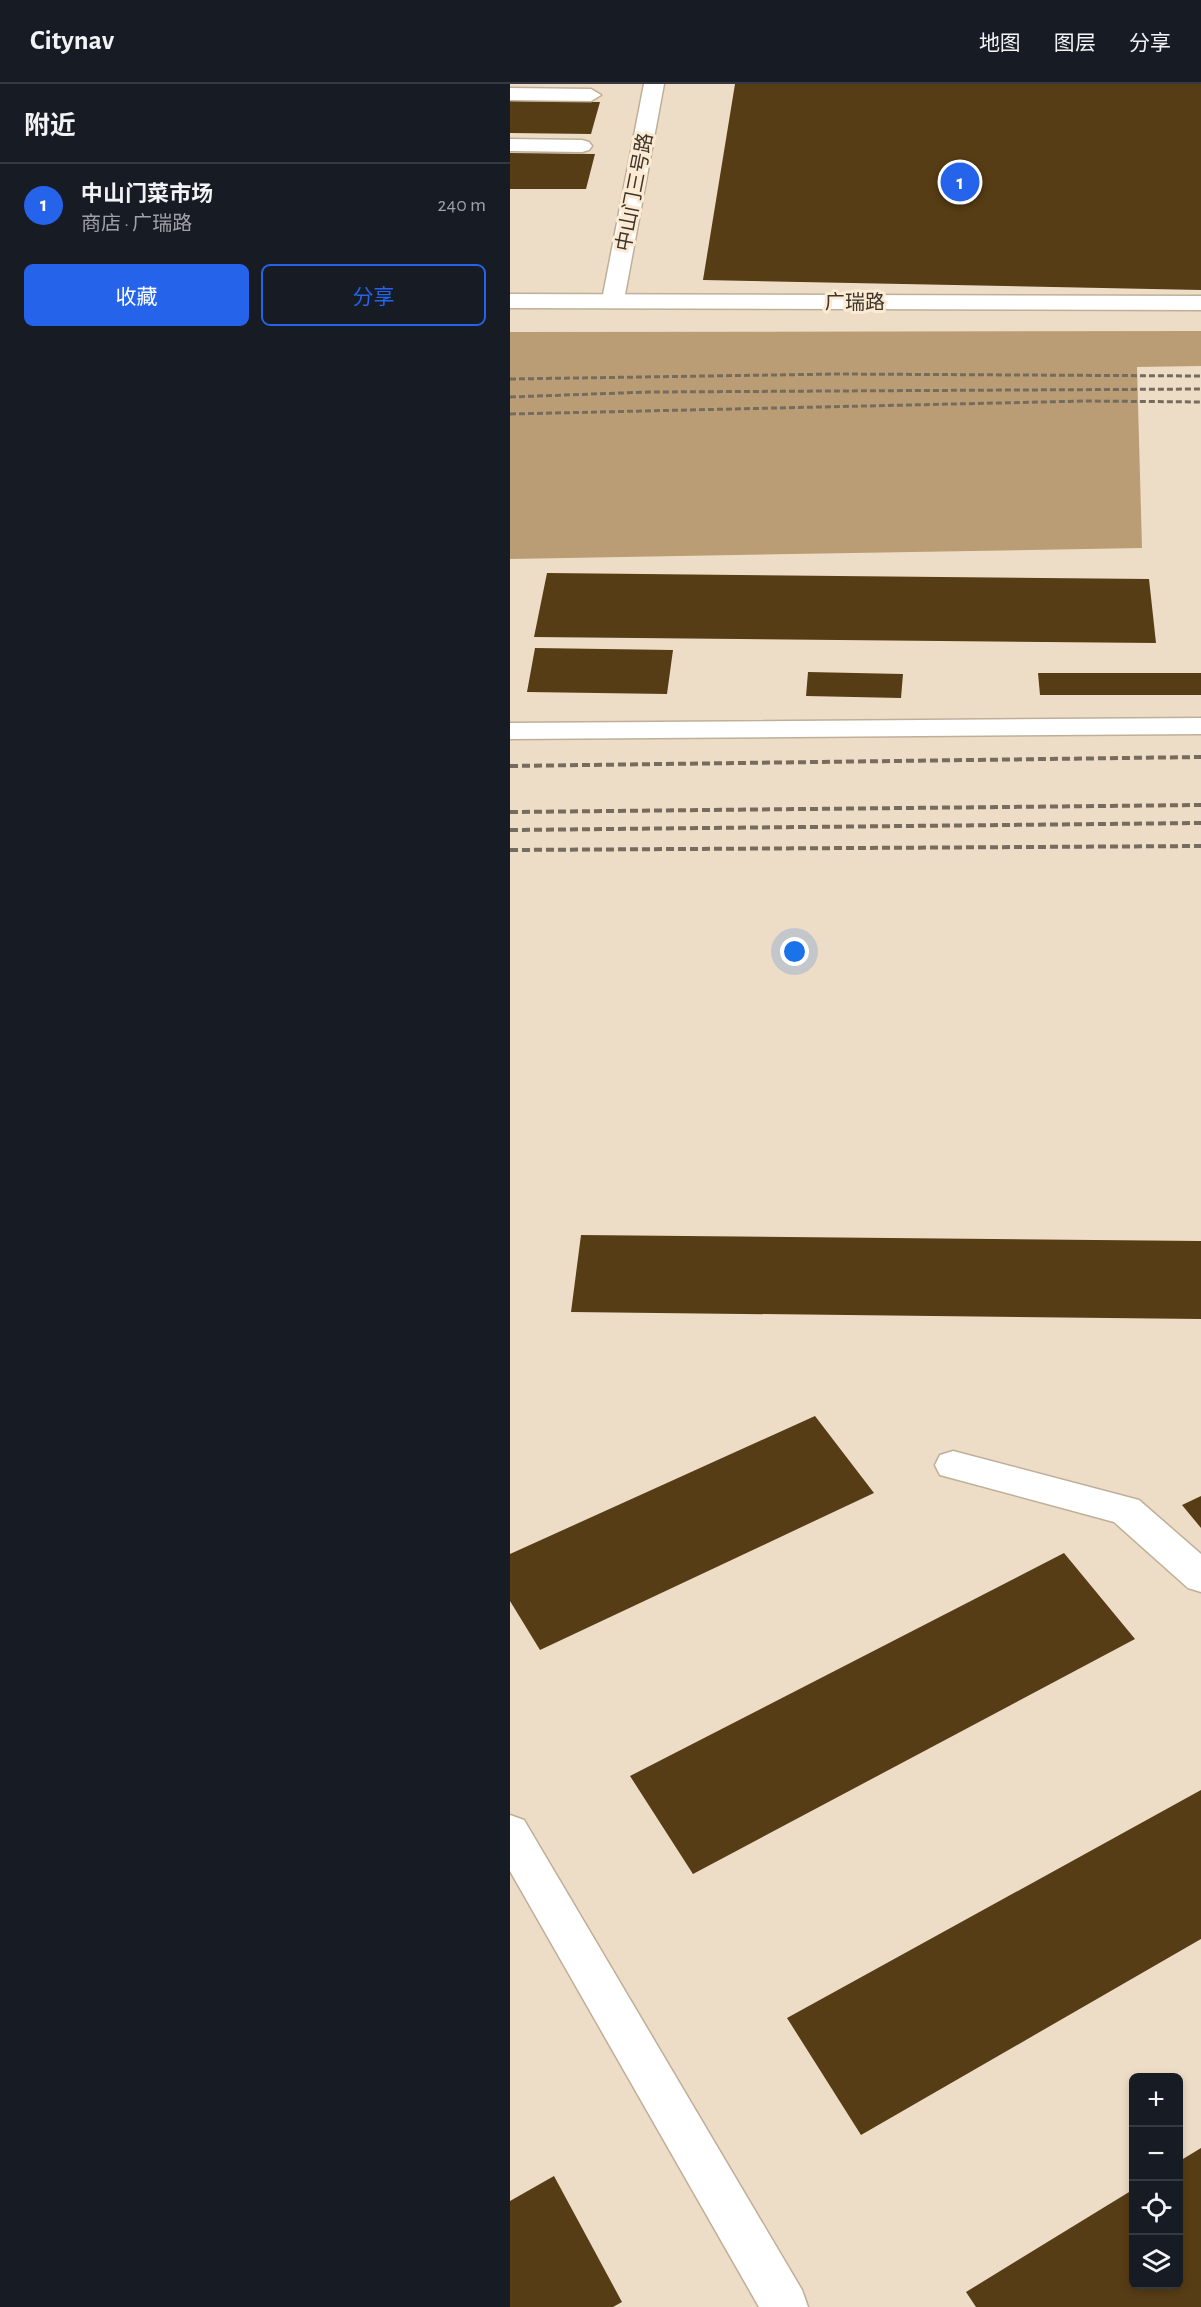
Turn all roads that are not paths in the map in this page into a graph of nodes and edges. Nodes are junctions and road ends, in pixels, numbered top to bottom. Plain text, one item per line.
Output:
1 (654, 84) edge
2 (510, 94) edge
3 (591, 95) dead end
4 (510, 145) edge
5 (582, 146) dead end
6 (614, 300) junction
7 (510, 301) edge
8 (1201, 303) edge
9 (1201, 726) edge
10 (510, 730) edge
11 (953, 1465) dead end
12 (1201, 1577) edge
13 (510, 1833) edge
14 (786, 2307) edge

1 - 6 street, 中山门三号路
2 - 3 street
4 - 5 street
6 - 7 street, 广瑞路
6 - 8 street, 广瑞路
9 - 10 street
11 - 12 street
13 - 14 street

